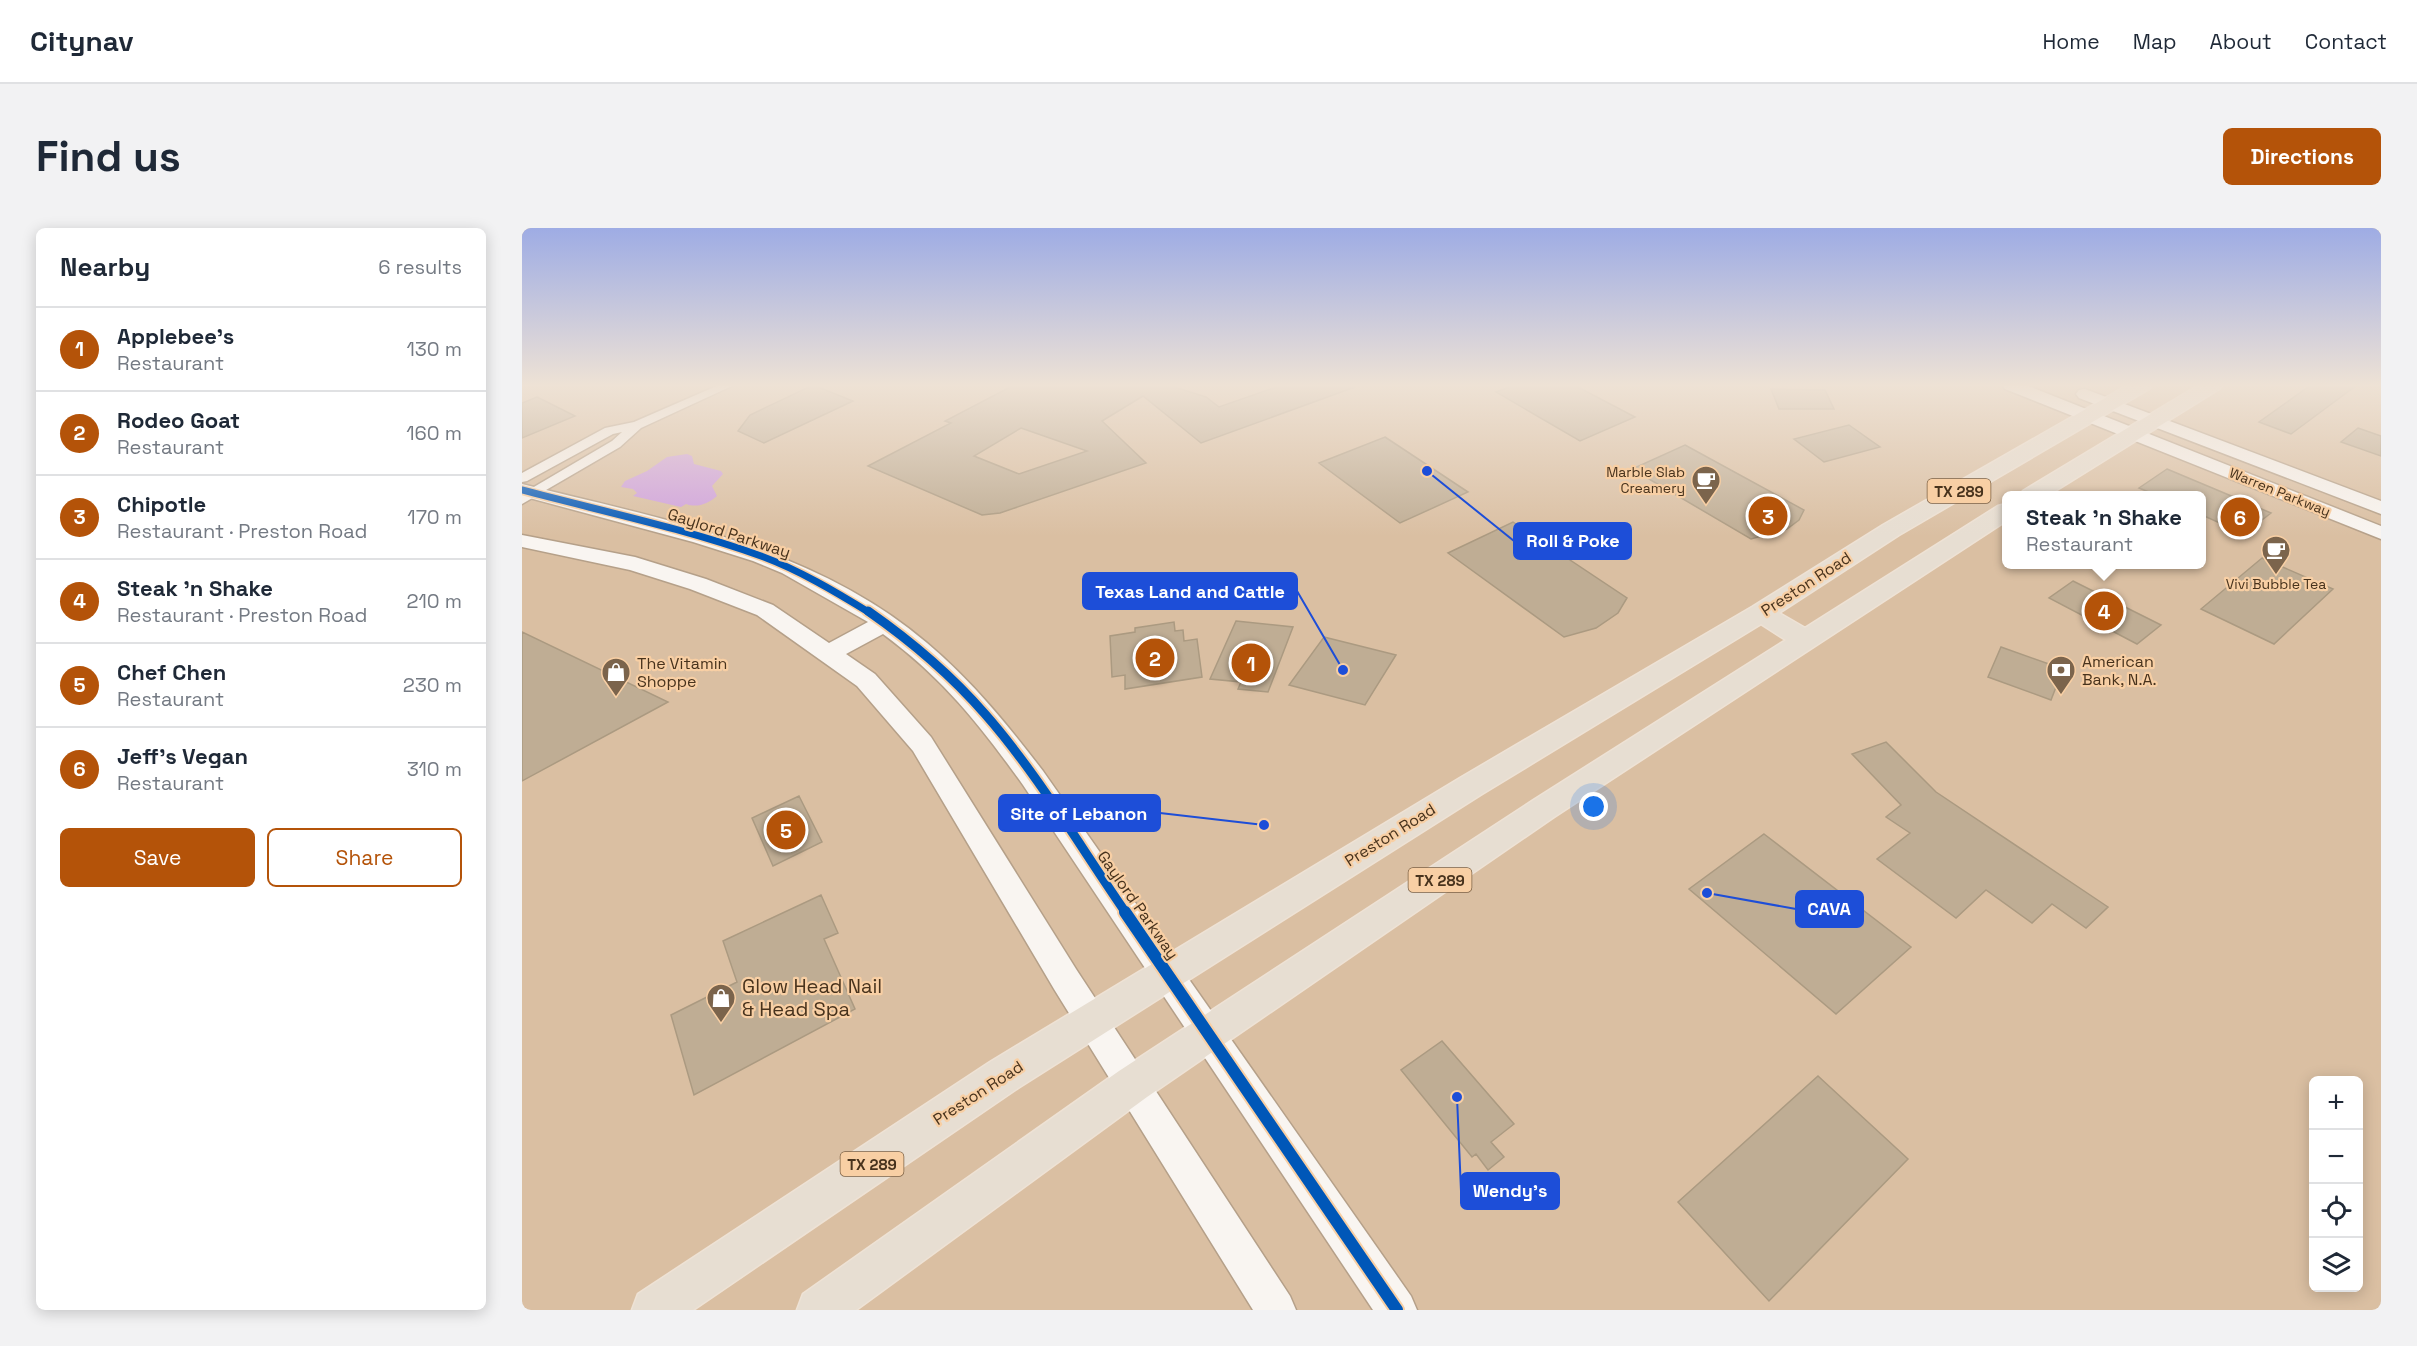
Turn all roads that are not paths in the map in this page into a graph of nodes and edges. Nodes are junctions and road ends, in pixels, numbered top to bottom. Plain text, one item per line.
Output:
1 (626, 435) edge
2 (2055, 435) edge
3 (2129, 435) edge
4 (2139, 435) edge
5 (2193, 435) edge
6 (525, 490) edge
7 (2038, 491) edge
8 (2381, 508) edge
9 (2002, 514) edge
10 (2381, 533) edge
11 (522, 541) edge
12 (1761, 613) junction
13 (877, 617) junction
14 (1807, 641) junction
15 (821, 648) junction
16 (1167, 974) junction
17 (1092, 1021) junction
18 (1208, 1034) junction
19 (1133, 1084) junction
20 (654, 1310) edge
21 (819, 1310) edge
22 (1276, 1310) edge
23 (1397, 1310) edge

1 - 6 street
2 - 12 main road, Preston Road / TX 289
3 - 7 main road
4 - 10 street, Warren Parkway
5 - 8 street, Warren Parkway
6 - 13 street, Gaylord Parkway
9 - 14 main road, TX 289
11 - 15 street
12 - 14 main road
12 - 16 main road, Preston Road / TX 289
13 - 15 street
13 - 16 street, Gaylord Parkway
14 - 18 main road, TX 289
15 - 17 street
16 - 17 main road, Preston Road / TX 289
16 - 18 street, Gaylord Parkway
17 - 19 street
17 - 20 main road, Preston Road / TX 289
18 - 19 main road, TX 289
18 - 23 street, Gaylord Parkway
19 - 21 main road, TX 289
19 - 22 street

